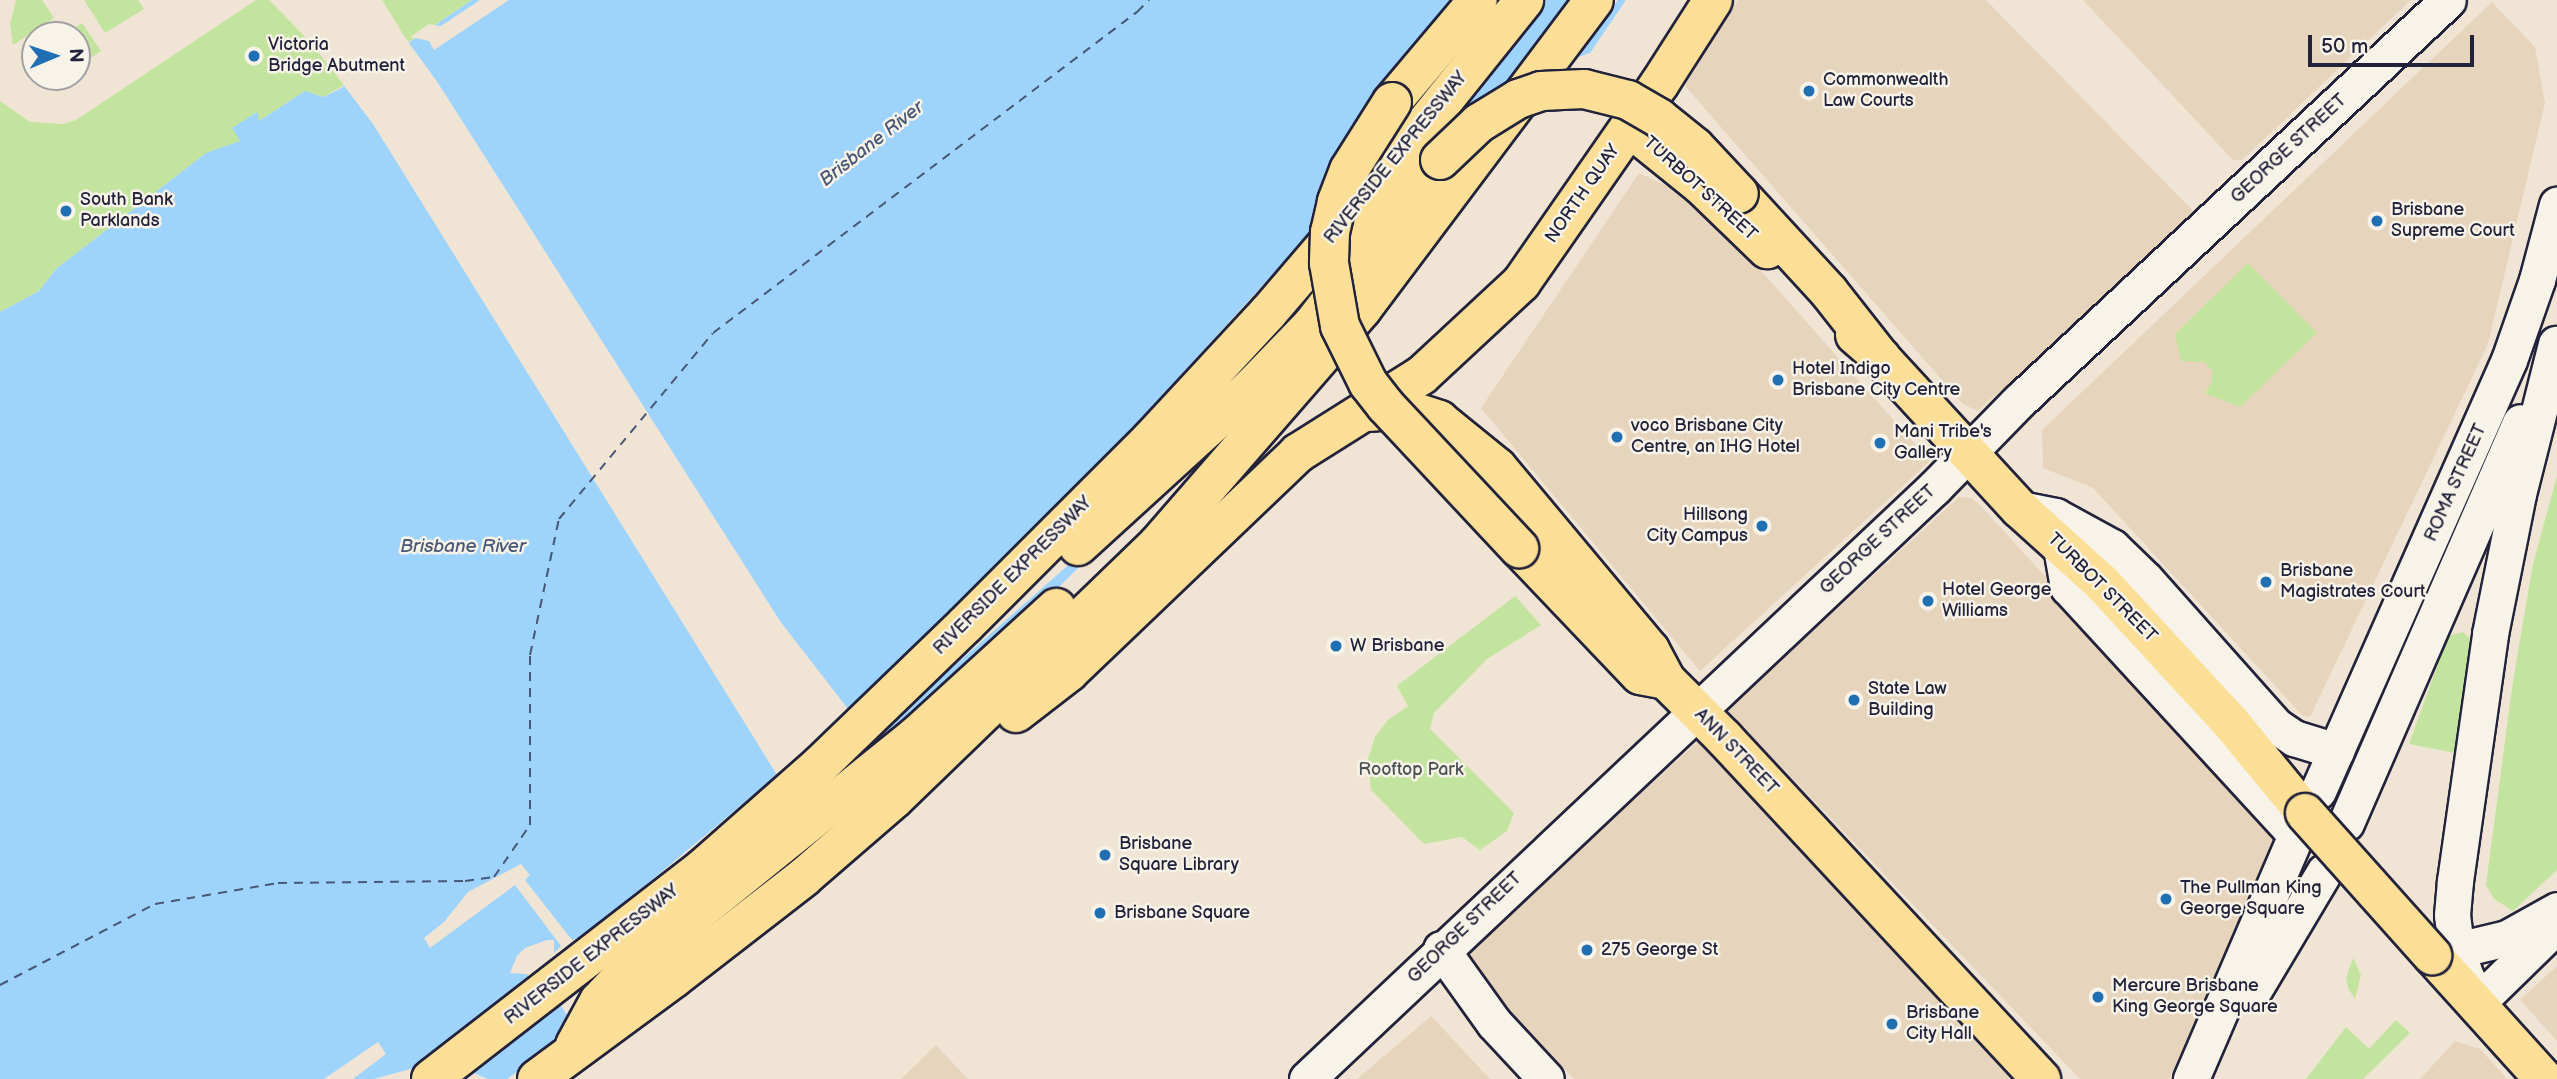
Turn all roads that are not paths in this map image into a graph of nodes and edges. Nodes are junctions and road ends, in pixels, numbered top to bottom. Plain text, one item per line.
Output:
1 (1478, 0) edge
2 (1524, 0) edge
3 (1594, 0) edge
4 (1713, 0) edge
5 (2448, 0) edge
6 (1630, 128) junction
7 (2557, 205) edge
8 (2547, 282) edge
9 (2556, 341) edge
10 (1881, 358) junction
11 (1315, 365) junction
12 (1358, 415) junction
13 (1968, 453) junction
14 (2020, 509) junction
15 (2061, 547) junction
16 (2439, 604) junction
17 (965, 625) junction
18 (2490, 634) junction
19 (1665, 680) junction
20 (2359, 696) junction
21 (1696, 710) junction
22 (2336, 751) junction
23 (2318, 791) dead end
24 (894, 799) junction
25 (2346, 823) dead end
26 (2324, 872) dead end
27 (2557, 910) edge
28 (2557, 925) edge
29 (1441, 949) junction
30 (2445, 953) junction
31 (2481, 1009) junction
32 (431, 1079) edge
33 (537, 1079) edge
34 (570, 1079) edge
35 (1307, 1079) edge
36 (1546, 1079) edge
37 (2042, 1079) edge
38 (2191, 1079) edge
39 (2214, 1079) edge
40 (2544, 1079) edge

1 - 19 main road, bridge
2 - 17 main road, RIVERSIDE EXPRESSWAY
3 - 11 main road, bridge
4 - 6 main road, NORTH QUAY
5 - 13 main road, GEORGE STREET
6 - 10 main road, TURBOT STREET
6 - 12 main road, NORTH QUAY
7 - 8 main road, ROMA STREET
8 - 20 main road, ROMA STREET
9 - 16 main road, ROMA STREET
9 - 18 main road
10 - 13 main road, TURBOT STREET
10 - 17 main road, bridge
11 - 24 main road
11 - 34 main road
12 - 19 main road, ANN STREET
12 - 24 main road, NORTH QUAY
13 - 14 main road, TURBOT STREET
13 - 21 main road, GEORGE STREET
14 - 15 main road, TURBOT STREET
14 - 22 main road
15 - 30 main road, TURBOT STREET, bridge
15 - 38 main road
16 - 18 main road
16 - 20 main road
16 - 25 main road, ROMA STREET
17 - 32 main road, RIVERSIDE EXPRESSWAY
18 - 30 main road
19 - 21 main road, ANN STREET
20 - 22 main road, ROMA STREET
21 - 29 main road, GEORGE STREET
21 - 37 main road, ANN STREET
22 - 23 main road, ROMA STREET
24 - 33 main road
26 - 39 main road
27 - 30 main road
28 - 31 main road
29 - 35 main road, GEORGE STREET
29 - 36 main road
30 - 31 main road, TURBOT STREET
31 - 40 main road, TURBOT STREET

